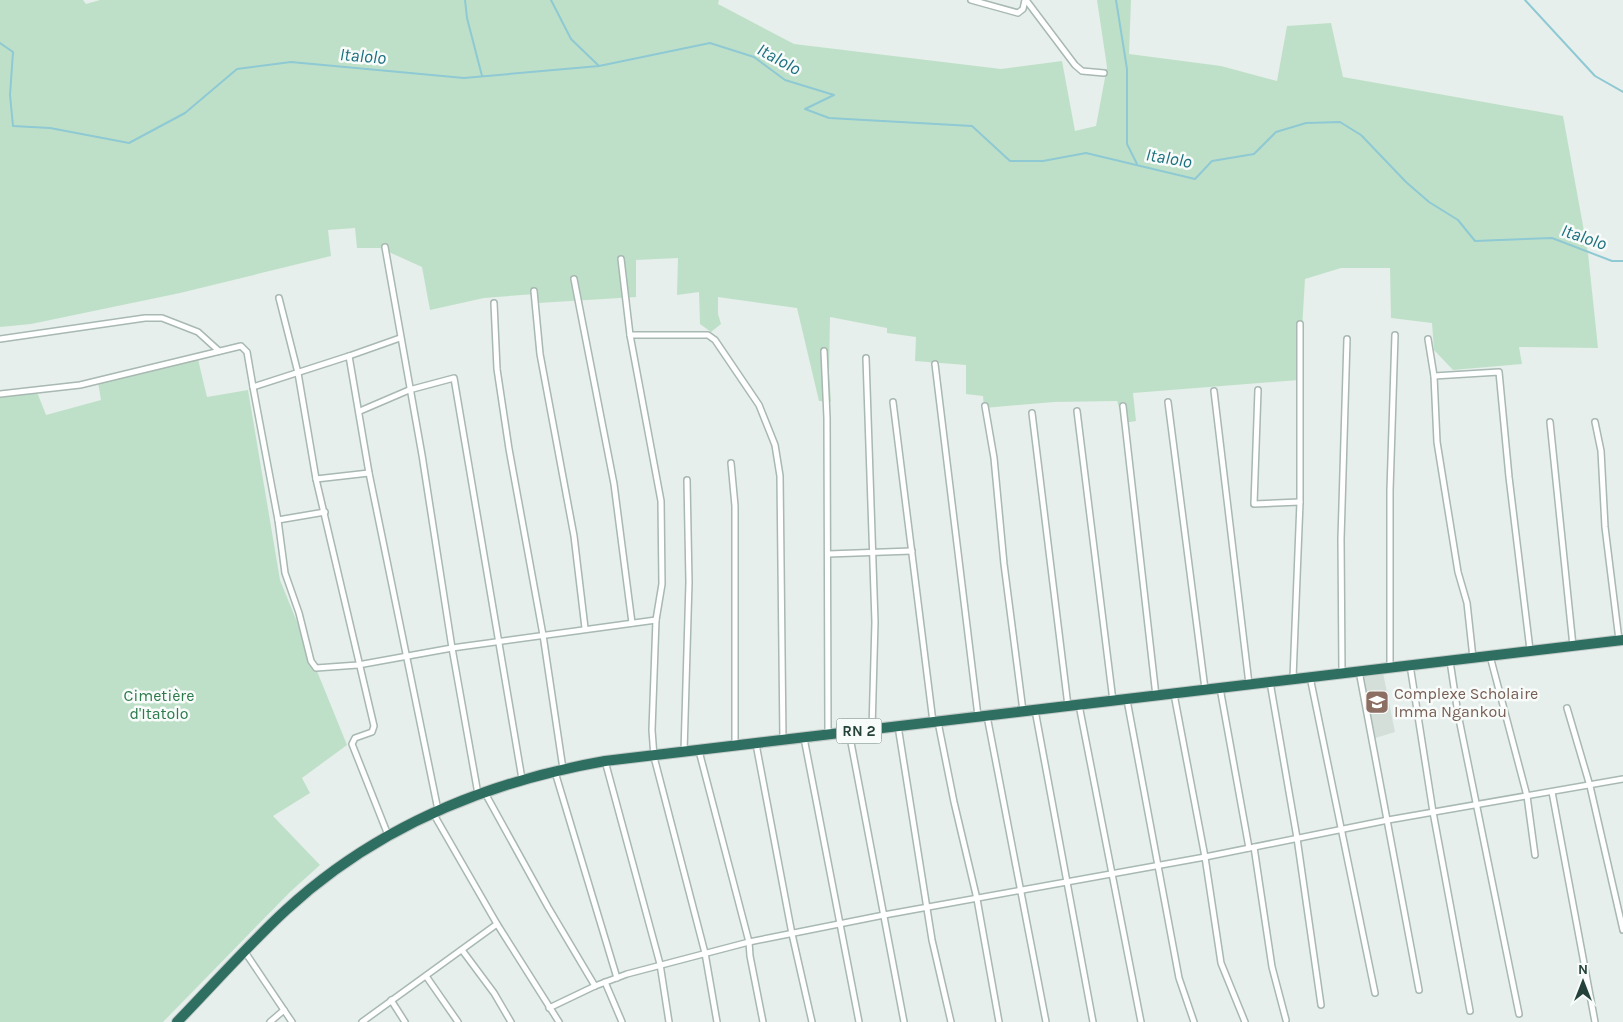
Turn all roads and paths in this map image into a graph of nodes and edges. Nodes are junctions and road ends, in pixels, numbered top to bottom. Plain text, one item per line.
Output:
1 (971, 0) edge
2 (1026, 0) edge
3 (1104, 73) dead end
4 (385, 247) dead end
5 (621, 259) dead end
6 (574, 279) dead end
7 (534, 291) dead end
8 (279, 298) dead end
9 (494, 304) dead end
10 (1300, 324) dead end
11 (630, 335) junction
12 (1395, 335) dead end
13 (400, 338) junction
14 (0, 339) edge
15 (1347, 339) dead end
16 (1428, 339) dead end
17 (219, 351) junction
18 (824, 352) dead end
19 (350, 356) junction
20 (866, 358) dead end
21 (936, 364) dead end
22 (298, 373) junction
23 (1434, 376) junction
24 (253, 386) junction
25 (410, 390) junction
26 (1258, 390) dead end
27 (1214, 392) dead end
28 (0, 394) edge
29 (893, 402) dead end
30 (1168, 402) dead end
31 (984, 406) dead end
32 (1123, 406) dead end
33 (360, 411) junction
34 (1076, 411) dead end
35 (1032, 412) dead end
36 (1550, 422) dead end
37 (1595, 422) dead end
38 (731, 463) dead end
39 (369, 473) junction
40 (316, 480) junction
41 (687, 480) dead end
42 (1300, 502) junction
43 (326, 512) junction
44 (278, 520) junction
45 (912, 551) junction
46 (873, 553) junction
47 (828, 554) junction
48 (656, 620) junction
49 (632, 622) junction
50 (585, 628) junction
51 (543, 635) junction
52 (1621, 640) edge
53 (499, 643) junction
54 (1573, 646) junction
55 (452, 648) junction
56 (1530, 650) junction
57 (1490, 655) junction
58 (406, 657) junction
59 (1473, 658) junction
60 (1450, 661) junction
61 (358, 665) junction
62 (1410, 665) junction
63 (1390, 667) junction
64 (1358, 671) junction
65 (1342, 672) junction
66 (1310, 676) junction
67 (1293, 678) junction
68 (1270, 681) junction
69 (1249, 684) junction
70 (1220, 688) junction
71 (1205, 690) junction
72 (1174, 694) junction
73 (1156, 696) junction
74 (1127, 700) junction
75 (1113, 702) junction
76 (1079, 705) junction
77 (1068, 707) junction
78 (1567, 708) dead end
79 (1035, 710) junction
80 (1023, 711) junction
81 (983, 716) junction
82 (935, 722) junction
83 (898, 726) junction
84 (872, 729) junction
85 (849, 732) junction
86 (828, 734) junction
87 (804, 738) junction
88 (783, 741) junction
89 (756, 744) junction
90 (735, 746) junction
91 (698, 751) junction
92 (684, 753) junction
93 (654, 756) junction
94 (605, 762) junction
95 (559, 770) junction
96 (522, 779) junction
97 (1623, 780) edge
98 (1590, 786) junction
99 (1552, 792) junction
100 (481, 793) junction
101 (1527, 796) junction
102 (1477, 806) junction
103 (435, 811) junction
104 (1433, 812) junction
105 (1388, 820) junction
106 (1342, 829) junction
107 (388, 835) junction
108 (1297, 838) junction
109 (1252, 847) junction
110 (1535, 855) dead end
111 (1205, 857) junction
112 (1158, 865) junction
113 (1114, 873) junction
114 (1067, 883) junction
115 (1020, 892) junction
116 (977, 899) junction
117 (928, 908) junction
118 (884, 915) junction
119 (497, 924) junction
120 (840, 925) junction
121 (1623, 930) edge
122 (792, 934) junction
123 (750, 942) junction
124 (462, 950) junction
125 (245, 952) junction
126 (705, 953) junction
127 (660, 964) junction
128 (426, 976) junction
129 (617, 978) junction
130 (605, 982) junction
131 (595, 986) junction
132 (1419, 990) dead end
133 (1375, 993) dead end
134 (391, 1000) junction
135 (1321, 1006) dead end
136 (549, 1008) junction
137 (284, 1010) junction
138 (1470, 1010) dead end
139 (1520, 1014) dead end
140 (1286, 1020) dead end
141 (177, 1022) edge
142 (270, 1022) edge
143 (292, 1022) edge
144 (362, 1022) edge
145 (405, 1022) edge
146 (458, 1022) edge
147 (511, 1022) edge
148 (558, 1022) edge
149 (622, 1022) edge
150 (670, 1022) edge
151 (717, 1022) edge
152 (763, 1022) edge
153 (812, 1022) edge
154 (859, 1022) edge
155 (904, 1022) edge
156 (951, 1022) edge
157 (999, 1022) edge
158 (1046, 1022) edge
159 (1093, 1022) edge
160 (1141, 1022) edge
161 (1194, 1022) edge
162 (1245, 1022) edge
163 (1596, 1022) edge

1 - 2 street
2 - 3 street
4 - 13 street
5 - 11 street
6 - 49 street
7 - 50 street
8 - 22 street
9 - 51 street
10 - 42 street
11 - 48 street
11 - 88 street
12 - 63 street
13 - 19 street
13 - 25 street
14 - 17 street
15 - 65 street
16 - 23 street
17 - 24 street
17 - 28 street
18 - 47 street
19 - 22 street
19 - 33 street
20 - 46 street
21 - 81 street
22 - 24 street
22 - 40 street
23 - 56 street
23 - 59 street
24 - 44 street
25 - 33 street
25 - 53 street
25 - 55 street
26 - 42 street
27 - 69 street
29 - 45 street
30 - 71 street
31 - 80 street
32 - 73 street
33 - 39 street
34 - 75 street
35 - 77 street
36 - 54 street
37 - 52 street
38 - 90 street
39 - 40 street
39 - 58 street
40 - 43 street
41 - 92 street
42 - 67 street
43 - 44 street
43 - 61 street
44 - 61 street
45 - 46 street
45 - 82 street
46 - 47 street
46 - 84 street
47 - 86 street
48 - 49 street
48 - 93 street
49 - 50 street
50 - 51 street
51 - 53 street
51 - 95 street
52 - 54 highway, RN 2
53 - 55 street
53 - 96 street
54 - 56 highway, RN 2
55 - 58 street
55 - 100 street
56 - 57 highway, RN 2
57 - 59 highway, RN 2
57 - 101 street
58 - 61 street
58 - 103 street
59 - 60 highway, RN 2
60 - 62 highway, RN 2
60 - 102 street
61 - 107 street
62 - 63 highway, RN 2
62 - 104 street
63 - 64 highway, RN 2
64 - 65 highway, RN 2
64 - 105 street
65 - 66 highway, RN 2
66 - 67 highway, RN 2
66 - 106 street
67 - 68 highway, RN 2
68 - 69 highway, RN 2
68 - 108 street
69 - 70 highway, RN 2
70 - 71 highway, RN 2
70 - 109 street
71 - 72 highway, RN 2
72 - 73 highway, RN 2
72 - 111 street
73 - 74 highway, RN 2
74 - 75 highway, RN 2
74 - 112 street
75 - 76 highway, RN 2
76 - 77 highway, RN 2
76 - 113 street
77 - 79 highway, RN 2
78 - 98 street
79 - 80 highway, RN 2
79 - 114 street
80 - 81 highway, RN 2
81 - 82 highway, RN 2
81 - 115 street
82 - 83 highway, RN 2
82 - 116 street
83 - 84 highway, RN 2
83 - 117 street
84 - 85 highway, RN 2
85 - 86 highway, RN 2
85 - 118 street
86 - 87 highway, RN 2
87 - 88 highway, RN 2
87 - 120 street
88 - 89 highway, RN 2
89 - 90 highway, RN 2
89 - 122 street
90 - 91 highway, RN 2
91 - 92 highway, RN 2
91 - 123 street
92 - 93 highway, RN 2
93 - 94 highway, RN 2
93 - 126 street
94 - 95 highway, RN 2
94 - 127 street
95 - 96 highway, RN 2
95 - 129 street
96 - 100 highway, RN 2
97 - 98 street
98 - 99 street
98 - 121 street
99 - 101 street
99 - 163 street
100 - 103 highway, RN 2
100 - 131 street
101 - 102 street
101 - 110 street
102 - 104 street
102 - 139 street
103 - 107 highway, RN 2
103 - 119 street
104 - 105 street
104 - 138 street
105 - 106 street
105 - 132 street
106 - 108 street
106 - 133 street
107 - 125 highway, RN 2
108 - 109 street
108 - 135 street
109 - 111 street
109 - 140 street
111 - 112 street
111 - 162 street
112 - 113 street
112 - 161 street
113 - 114 street
113 - 160 street
114 - 115 street
114 - 159 street
115 - 116 street
115 - 158 street
116 - 117 street
116 - 157 street
117 - 118 street
117 - 156 street
118 - 120 street
118 - 155 street
119 - 124 street
119 - 136 street
120 - 122 street
120 - 154 street
122 - 123 street
122 - 153 street
123 - 126 street
123 - 152 street
124 - 128 street
124 - 147 street
125 - 137 street
125 - 141 highway, RN 2
126 - 127 street
126 - 151 street
127 - 129 street
127 - 150 street
128 - 134 street
128 - 146 street
129 - 130 street
130 - 131 street
130 - 149 street
131 - 136 street
134 - 144 street
134 - 145 street
136 - 148 street
137 - 142 street
137 - 143 street

